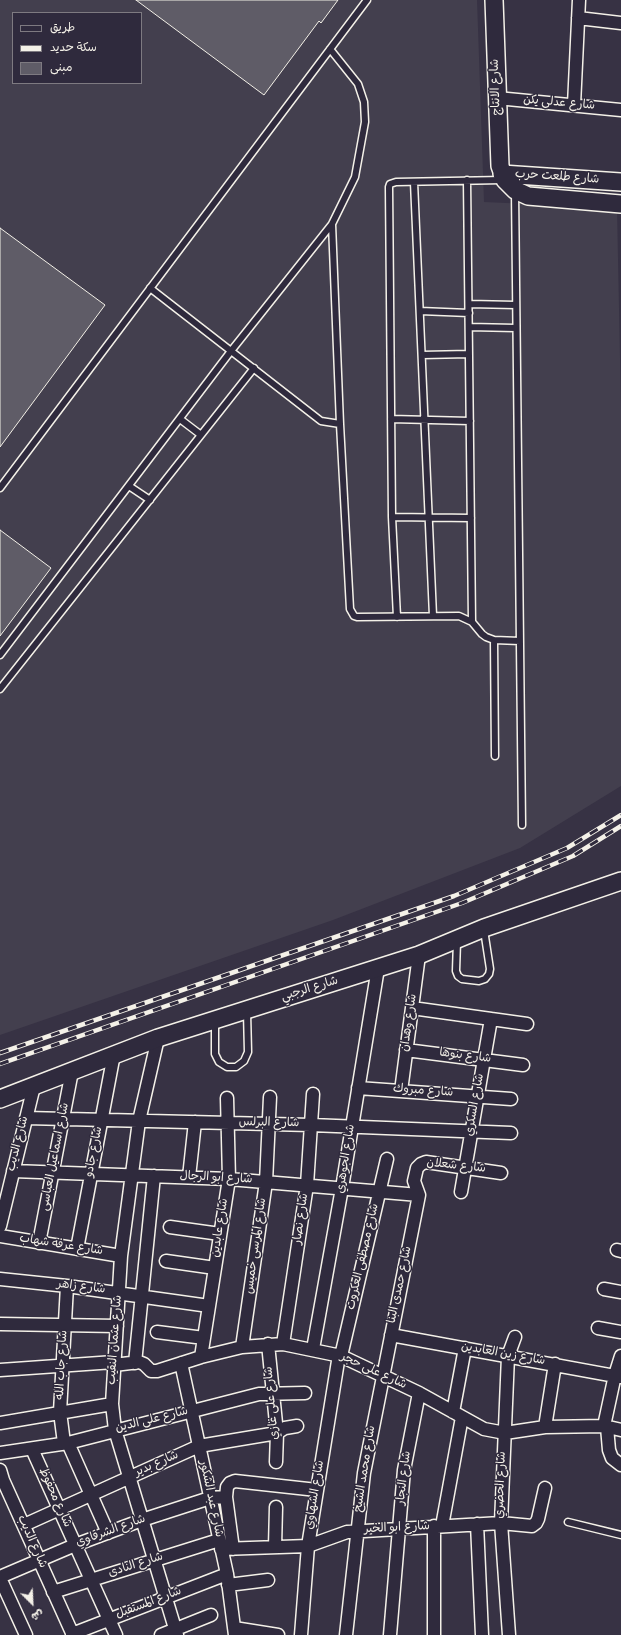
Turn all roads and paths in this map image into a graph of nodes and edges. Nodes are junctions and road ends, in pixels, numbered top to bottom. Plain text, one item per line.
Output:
1 (367, 0) edge
2 (494, 0) edge
3 (579, 0) edge
4 (578, 18) junction
5 (621, 23) edge
6 (330, 49) junction
7 (497, 98) junction
8 (574, 105) junction
9 (621, 110) edge
10 (468, 180) junction
11 (508, 181) junction
12 (414, 182) junction
13 (621, 182) edge
14 (621, 204) edge
15 (332, 224) junction
16 (150, 288) junction
17 (469, 304) junction
18 (516, 305) junction
19 (420, 312) junction
20 (469, 313) junction
21 (469, 327) junction
22 (516, 328) junction
23 (231, 351) junction
24 (469, 354) junction
25 (422, 355) junction
26 (254, 368) junction
27 (180, 419) junction
28 (391, 419) junction
29 (424, 420) junction
30 (470, 421) junction
31 (340, 424) junction
32 (201, 435) junction
33 (129, 486) junction
34 (0, 488) edge
35 (150, 500) junction
36 (392, 517) junction
37 (428, 518) junction
38 (471, 518) junction
39 (433, 616) junction
40 (397, 617) junction
41 (472, 622) junction
42 (494, 640) junction
43 (520, 641) junction
44 (0, 655) edge
45 (0, 689) edge
46 (495, 756) dead end
47 (522, 824) dead end
48 (621, 881) edge
49 (484, 928) junction
50 (458, 939) junction
51 (420, 955) junction
52 (378, 968) junction
53 (412, 1008) junction
54 (247, 1009) junction
55 (490, 1019) junction
56 (216, 1020) junction
57 (527, 1024) dead end
58 (158, 1038) junction
59 (406, 1050) junction
60 (114, 1054) junction
61 (484, 1060) junction
62 (523, 1065) dead end
63 (72, 1071) junction
64 (34, 1086) junction
65 (358, 1088) junction
66 (401, 1091) junction
67 (313, 1094) dead end
68 (477, 1096) junction
69 (270, 1097) dead end
70 (227, 1098) dead end
71 (0, 1099) edge
72 (511, 1099) dead end
73 (26, 1118) junction
74 (63, 1119) junction
75 (102, 1120) junction
76 (139, 1121) junction
77 (195, 1122) junction
78 (227, 1123) junction
79 (269, 1124) junction
80 (310, 1125) junction
81 (352, 1127) junction
82 (471, 1132) junction
83 (511, 1133) dead end
84 (387, 1159) dead end
85 (465, 1167) junction
86 (13, 1171) junction
87 (53, 1172) junction
88 (501, 1173) dead end
89 (91, 1174) junction
90 (132, 1175) junction
91 (154, 1176) junction
92 (190, 1177) junction
93 (229, 1179) junction
94 (266, 1182) junction
95 (307, 1185) junction
96 (342, 1188) junction
97 (380, 1191) junction
98 (461, 1192) dead end
99 (3, 1195) edge
100 (419, 1195) junction
101 (0, 1226) edge
102 (170, 1227) dead end
103 (220, 1234) junction
104 (0, 1236) edge
105 (39, 1243) junction
106 (77, 1249) junction
107 (121, 1256) junction
108 (166, 1262) dead end
109 (215, 1268) junction
110 (0, 1279) edge
111 (67, 1286) junction
112 (604, 1289) dead end
113 (621, 1292) edge
114 (119, 1293) junction
115 (142, 1296) junction
116 (209, 1306) junction
117 (0, 1324) edge
118 (65, 1325) junction
119 (117, 1326) junction
120 (598, 1328) dead end
121 (157, 1332) dead end
122 (621, 1332) edge
123 (391, 1335) junction
124 (515, 1337) dead end
125 (204, 1338) junction
126 (268, 1344) junction
127 (283, 1344) junction
128 (242, 1347) junction
129 (465, 1348) junction
130 (313, 1349) junction
131 (340, 1356) junction
132 (508, 1356) junction
133 (621, 1356) edge
134 (201, 1357) junction
135 (135, 1363) junction
136 (181, 1363) junction
137 (114, 1364) junction
138 (555, 1364) junction
139 (63, 1366) junction
140 (0, 1370) edge
141 (382, 1376) junction
142 (618, 1376) edge
143 (305, 1393) dead end
144 (419, 1393) junction
145 (273, 1394) junction
146 (112, 1404) junction
147 (191, 1411) junction
148 (60, 1412) junction
149 (458, 1414) junction
150 (0, 1424) edge
151 (296, 1426) dead end
152 (545, 1427) junction
153 (606, 1427) junction
154 (115, 1430) junction
155 (621, 1430) edge
156 (277, 1433) junction
157 (505, 1433) junction
158 (66, 1443) junction
159 (199, 1446) junction
160 (32, 1449) junction
161 (0, 1453) edge
162 (276, 1462) dead end
163 (621, 1465) edge
164 (0, 1470) edge
165 (130, 1478) junction
166 (545, 1488) dead end
167 (317, 1490) junction
168 (91, 1495) junction
169 (226, 1496) junction
170 (210, 1498) junction
171 (276, 1507) dead end
172 (59, 1509) junction
173 (142, 1520) junction
174 (568, 1522) dead end
175 (501, 1523) junction
176 (477, 1524) junction
177 (24, 1525) junction
178 (438, 1526) junction
179 (399, 1528) junction
180 (358, 1531) junction
181 (108, 1533) junction
182 (621, 1534) edge
183 (75, 1545) junction
184 (225, 1546) junction
185 (308, 1546) junction
186 (275, 1547) junction
187 (39, 1560) junction
188 (155, 1560) junction
189 (0, 1578) edge
190 (91, 1580) junction
191 (228, 1580) junction
192 (268, 1580) dead end
193 (54, 1592) junction
194 (166, 1598) junction
195 (211, 1615) dead end
196 (109, 1620) junction
197 (177, 1632) edge
198 (235, 1632) edge
199 (72, 1634) edge
200 (26, 1635) edge
201 (116, 1635) edge
202 (161, 1635) edge
203 (278, 1635) edge
204 (302, 1635) edge
205 (346, 1635) edge
206 (390, 1635) edge
207 (434, 1635) edge
208 (482, 1635) edge
209 (509, 1635) edge

1 - 6 lane
2 - 7 main road, شارع الانتاج
3 - 4 street
4 - 5 street
4 - 8 street
6 - 15 lane
6 - 16 lane
7 - 8 street, شارع عدلى يكن
7 - 11 main road, شارع الانتاج
8 - 9 street, شارع عدلى يكن
10 - 11 lane
10 - 12 lane
10 - 17 lane
11 - 13 main road, شارع طلعت حرب
11 - 14 main road, شارع طلعت حرب
11 - 18 lane
12 - 19 lane
12 - 28 lane
15 - 23 lane
15 - 31 lane
16 - 23 lane
16 - 34 lane
17 - 18 lane
17 - 20 lane
18 - 22 lane
19 - 20 lane
19 - 25 lane
20 - 21 lane
21 - 22 lane
21 - 24 lane
22 - 43 lane
23 - 26 lane
23 - 27 lane
24 - 25 lane
24 - 30 lane
25 - 29 lane
26 - 31 lane
26 - 32 lane
27 - 32 lane
27 - 33 lane
28 - 29 lane
28 - 36 lane
29 - 30 lane
29 - 37 lane
30 - 38 lane
31 - 40 lane
32 - 35 lane
33 - 35 lane
33 - 44 lane
35 - 45 lane
36 - 37 lane
36 - 40 lane
37 - 38 lane
37 - 39 lane
38 - 41 lane
39 - 40 lane
39 - 41 lane
41 - 42 lane
42 - 43 lane
42 - 46 lane
43 - 47 lane
48 - 49 main road, شارع الرجبي
49 - 50 main road, شارع الرجبي
49 - 50 lane
50 - 51 main road, شارع الرجبي
51 - 52 main road, شارع الرجبي
51 - 53 street, شارع وهدان
52 - 54 main road, شارع الرجبي
52 - 65 street, شارع الجوهري
53 - 55 street
53 - 59 street, شارع وهدان
54 - 56 main road, شارع الرجبي
54 - 56 lane
55 - 57 street
55 - 61 street, شارع السكري
56 - 58 main road, شارع الرجبي
58 - 60 main road, شارع الرجبي
58 - 76 street, شارع عثمان النقيب
59 - 61 street, شارع بنوها
59 - 66 street, شارع وهدان
60 - 63 main road, شارع الرجبي
60 - 75 street, شارع جادو
61 - 62 street, شارع بنوها
61 - 68 street, شارع السكري
63 - 64 main road, شارع الرجبي
63 - 74 street, شارع اسماعيل العباسى
64 - 71 main road, شارع الرجبي
64 - 73 street, شارع الديب
65 - 66 street, شارع مبروك
65 - 81 street, شارع الجوهري
66 - 68 street, شارع مبروك
67 - 80 street, شارع نصار
68 - 72 street, شارع مبروك
68 - 82 street, شارع السكري
69 - 79 street, شارع المرسى خميس
70 - 78 street, شارع عابدين
73 - 74 street, شارع البرلس
73 - 86 street, شارع الديب
74 - 75 street, شارع البرلس
74 - 87 street, شارع اسماعيل العباسى
75 - 76 street, شارع البرلس
75 - 89 street, شارع جادو
76 - 77 street, شارع البرلس
76 - 90 street, شارع عثمان النقيب
77 - 78 street, شارع البرلس
77 - 92 street
78 - 79 street, شارع البرلس
78 - 93 street, شارع عابدين
79 - 80 street, شارع البرلس
79 - 94 street, شارع المرسى خميس
80 - 81 street, شارع البرلس
80 - 95 street, شارع نصار
81 - 82 street, شارع البرلس
81 - 96 street, شارع الجوهري
82 - 83 street, شارع البرلس
82 - 85 street, شارع السكري
84 - 97 street, شارع مصطفى العكروت
85 - 88 street, شارع شعلان
85 - 98 street, شارع السكري
85 - 100 street, شارع شعلان
86 - 87 street, شارع ابو الرجال
86 - 99 street, شارع الديب
87 - 89 street, شارع ابو الرجال
87 - 105 street, شارع اسماعيل العباسى
89 - 90 street, شارع ابو الرجال
89 - 106 street, شارع جادو
90 - 91 street, شارع ابو الرجال
90 - 107 street, شارع عثمان النقيب
91 - 92 street, شارع ابو الرجال
91 - 115 street
92 - 93 street, شارع ابو الرجال
93 - 94 street, شارع ابو الرجال
93 - 103 street, شارع عابدين
94 - 95 street, شارع ابو الرجال
94 - 128 street, شارع المرسى خميس
95 - 96 street, شارع ابو الرجال
95 - 127 street, شارع نصار
96 - 97 street, شارع ابو الرجال
96 - 130 street, شارع الجوهري
97 - 100 street, شارع ابو الرجال
97 - 131 street, شارع مصطفى العكروت
99 - 101 street, شارع الديب
100 - 123 street, شارع حمدى البنا
102 - 103 street
103 - 109 street, شارع عابدين
104 - 105 street, شارع عرفه شهاب
105 - 106 street, شارع عرفه شهاب
106 - 107 street, شارع عرفه شهاب
107 - 114 street, شارع عثمان النقيب
108 - 109 street
109 - 116 street, شارع عابدين
110 - 111 street, شارع زاهر
111 - 114 street, شارع زاهر
111 - 118 street, شارع جاب الله
112 - 113 street
114 - 115 street, شارع زاهر
114 - 119 street, شارع عثمان النقيب
115 - 116 street, شارع زاهر
115 - 135 street
116 - 125 street, شارع عابدين
117 - 118 street
118 - 119 street
118 - 139 street, شارع جاب الله
119 - 137 street, شارع عثمان النقيب
120 - 122 street
121 - 125 street
123 - 129 street, شارع زين العابدين
123 - 141 street, شارع حمدى البنا
124 - 132 street, شارع الحضري
125 - 134 street, شارع عابدين
126 - 127 street, شارع على حجر
126 - 128 street, شارع على حجر
126 - 145 street, شارع على غازي
127 - 130 street, شارع على حجر
128 - 134 street, شارع على حجر
129 - 132 street, شارع زين العابدين
129 - 149 street
130 - 131 street, شارع على حجر
131 - 141 street, شارع على حجر
131 - 167 street, شارع الشهاوي
132 - 138 street, شارع زين العابدين
132 - 157 street, شارع الحضري
133 - 142 street
134 - 136 street, شارع على حجر
135 - 136 street, شارع على حجر
135 - 137 street
136 - 147 street, شارع عبد الشكور
137 - 139 street
137 - 146 street, شارع عثمان النقيب
138 - 142 street, شارع زين العابدين
138 - 152 street
139 - 140 street
139 - 148 street, شارع جاب الله
141 - 144 street, شارع على حجر
141 - 180 street, شارع محمد الشيخ
142 - 153 street
143 - 145 street, شارع على الدين
144 - 149 street, شارع على حجر
144 - 179 street, شارع النجار
145 - 147 street, شارع على الدين
145 - 156 street, شارع على غازي
146 - 148 street
146 - 154 street, شارع عثمان النقيب
147 - 154 street, شارع على الدين
147 - 159 street, شارع عبد الشكور
148 - 150 street
148 - 158 street, شارع جاب الله
149 - 157 street, شارع على حجر
149 - 178 street
151 - 156 street, شارع بدير
152 - 153 street, شارع على حجر
152 - 157 street, شارع على حجر
153 - 155 street, شارع على حجر
153 - 163 street
154 - 158 street, شارع على الدين
154 - 165 street, شارع عثمان النقيب
156 - 159 street, شارع بدير
156 - 162 street, شارع على غازي
157 - 175 street, شارع الحضري
158 - 160 street, شارع على الدين
158 - 168 street, شارع جاب الله
159 - 165 street, شارع بدير
159 - 170 street, شارع عبد الشكور
160 - 161 street, شارع على الدين
160 - 172 street, شارع محفوظ
164 - 177 street, شارع الديب
165 - 168 street, شارع بدير
165 - 173 street, شارع عثمان النقيب
166 - 175 street, شارع ابو الخير
167 - 169 street
167 - 185 street, شارع الشهاوي
168 - 172 street, شارع بدير
168 - 181 street, شارع جاب الله
169 - 170 street, شارع الشرقاوي
169 - 184 street
170 - 173 street, شارع الشرقاوي
170 - 184 street, شارع عبد الشكور
171 - 186 street
172 - 177 street, شارع بدير
172 - 183 street, شارع محفوظ
173 - 181 street, شارع الشرقاوي
173 - 188 street, شارع عثمان النقيب
174 - 182 lane
175 - 176 street, شارع ابو الخير
175 - 209 street, شارع الحضري
176 - 178 street, شارع ابو الخير
176 - 208 street
177 - 187 street, شارع الديب
178 - 179 street, شارع ابو الخير
178 - 207 street
179 - 180 street, شارع ابو الخير
179 - 206 street, شارع النجار
180 - 185 street, شارع ابو الخير
180 - 205 street, شارع محمد الشيخ
181 - 183 street, شارع الشرقاوي
183 - 187 street, شارع الشرقاوي
183 - 190 street, شارع محفوظ
184 - 186 street, شارع ابو الخير
184 - 188 street, شارع النادى
184 - 191 street, شارع عبد الشكور
185 - 186 street, شارع ابو الخير
185 - 204 street, شارع الشهاوي
187 - 189 street, شارع الشرقاوي
187 - 193 street, شارع الديب
188 - 190 street, شارع النادى
188 - 194 street, شارع عثمان النقيب
189 - 200 street
190 - 193 street, شارع النادى
190 - 196 street, شارع محفوظ
191 - 192 street, شارع المستقبل
191 - 194 street, شارع المستقبل
191 - 198 street, شارع عبد الشكور
193 - 199 street, شارع الديب
194 - 196 street, شارع المستقبل
194 - 197 street, شارع عثمان النقيب
195 - 197 street
196 - 199 street, شارع المستقبل
196 - 201 street, شارع محفوظ
197 - 202 street
198 - 203 street

